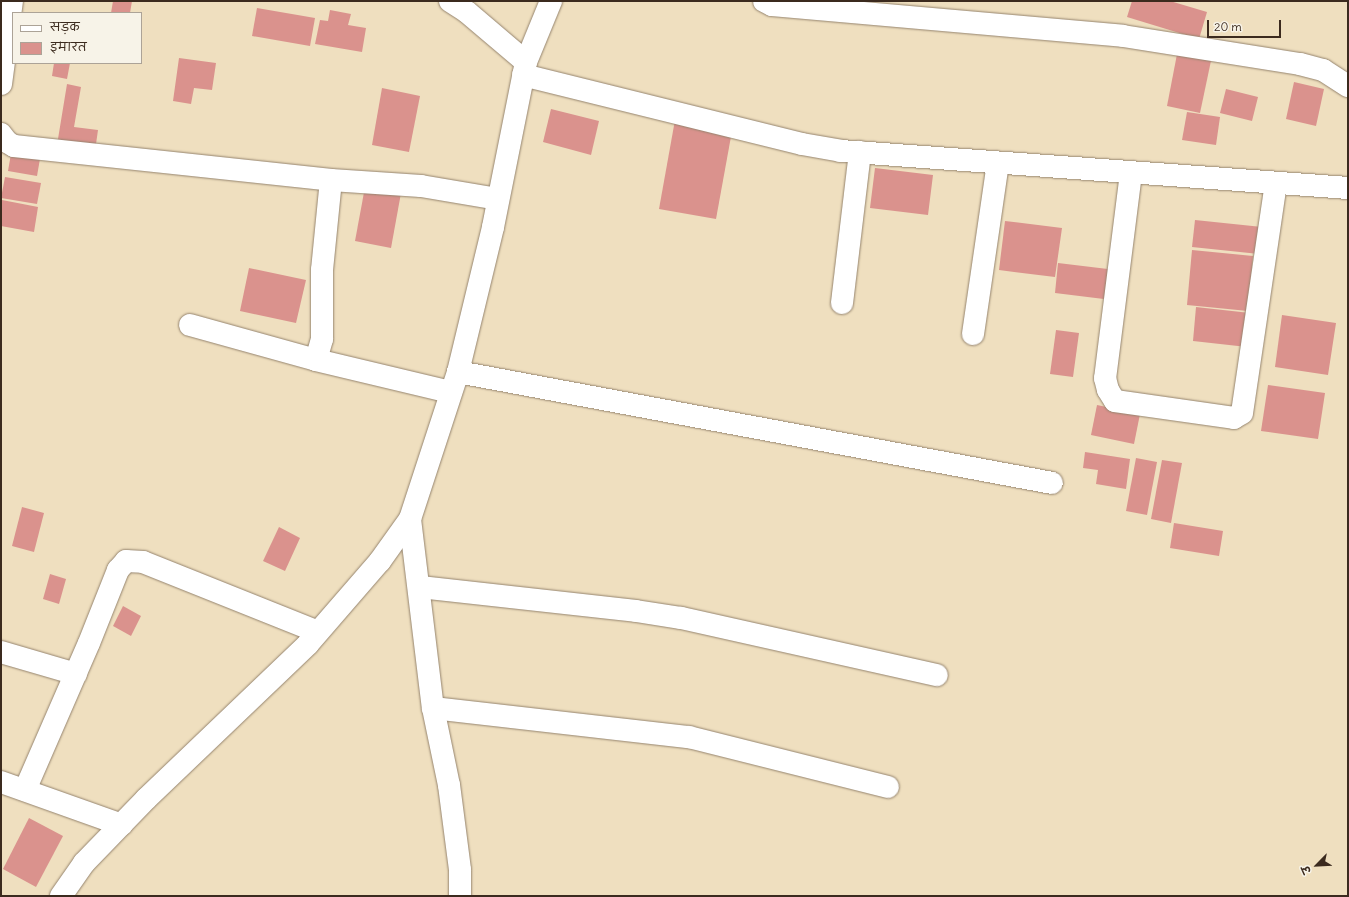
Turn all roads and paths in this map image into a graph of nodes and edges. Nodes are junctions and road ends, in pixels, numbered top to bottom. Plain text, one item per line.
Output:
1 (12, 1) edge
2 (450, 1) edge
3 (551, 1) edge
4 (764, 1) edge
5 (524, 69) junction
6 (1, 84) edge
7 (1348, 86) edge
8 (1, 134) edge
9 (860, 152) junction
10 (998, 163) junction
11 (1131, 173) junction
12 (331, 180) junction
13 (1276, 183) junction
14 (1348, 188) edge
15 (498, 200) junction
16 (842, 303) dead end
17 (190, 325) dead end
18 (973, 334) dead end
19 (316, 360) junction
20 (458, 372) junction
21 (450, 392) junction
22 (1052, 483) dead end
23 (410, 519) junction
24 (420, 587) junction
25 (318, 632) junction
26 (1, 652) edge
27 (76, 674) junction
28 (937, 675) dead end
29 (433, 708) junction
30 (1, 782) edge
31 (888, 787) dead end
32 (25, 790) junction
33 (122, 825) junction
34 (61, 896) edge
35 (460, 896) edge

1 - 6 street
2 - 5 street
3 - 5 street
4 - 7 street
5 - 9 street
5 - 15 street
8 - 12 street
9 - 10 street
9 - 16 street
10 - 11 street
10 - 18 street
11 - 13 street
11 - 13 street
12 - 15 street
12 - 19 street
13 - 14 street
15 - 20 street
17 - 19 street
19 - 21 street
20 - 21 street
20 - 22 street
21 - 23 street
23 - 24 street
23 - 25 street
24 - 28 street
24 - 29 street
25 - 27 street
25 - 33 street
26 - 27 street
27 - 32 street
29 - 31 street
29 - 35 street
30 - 32 street
32 - 33 street
33 - 34 street

